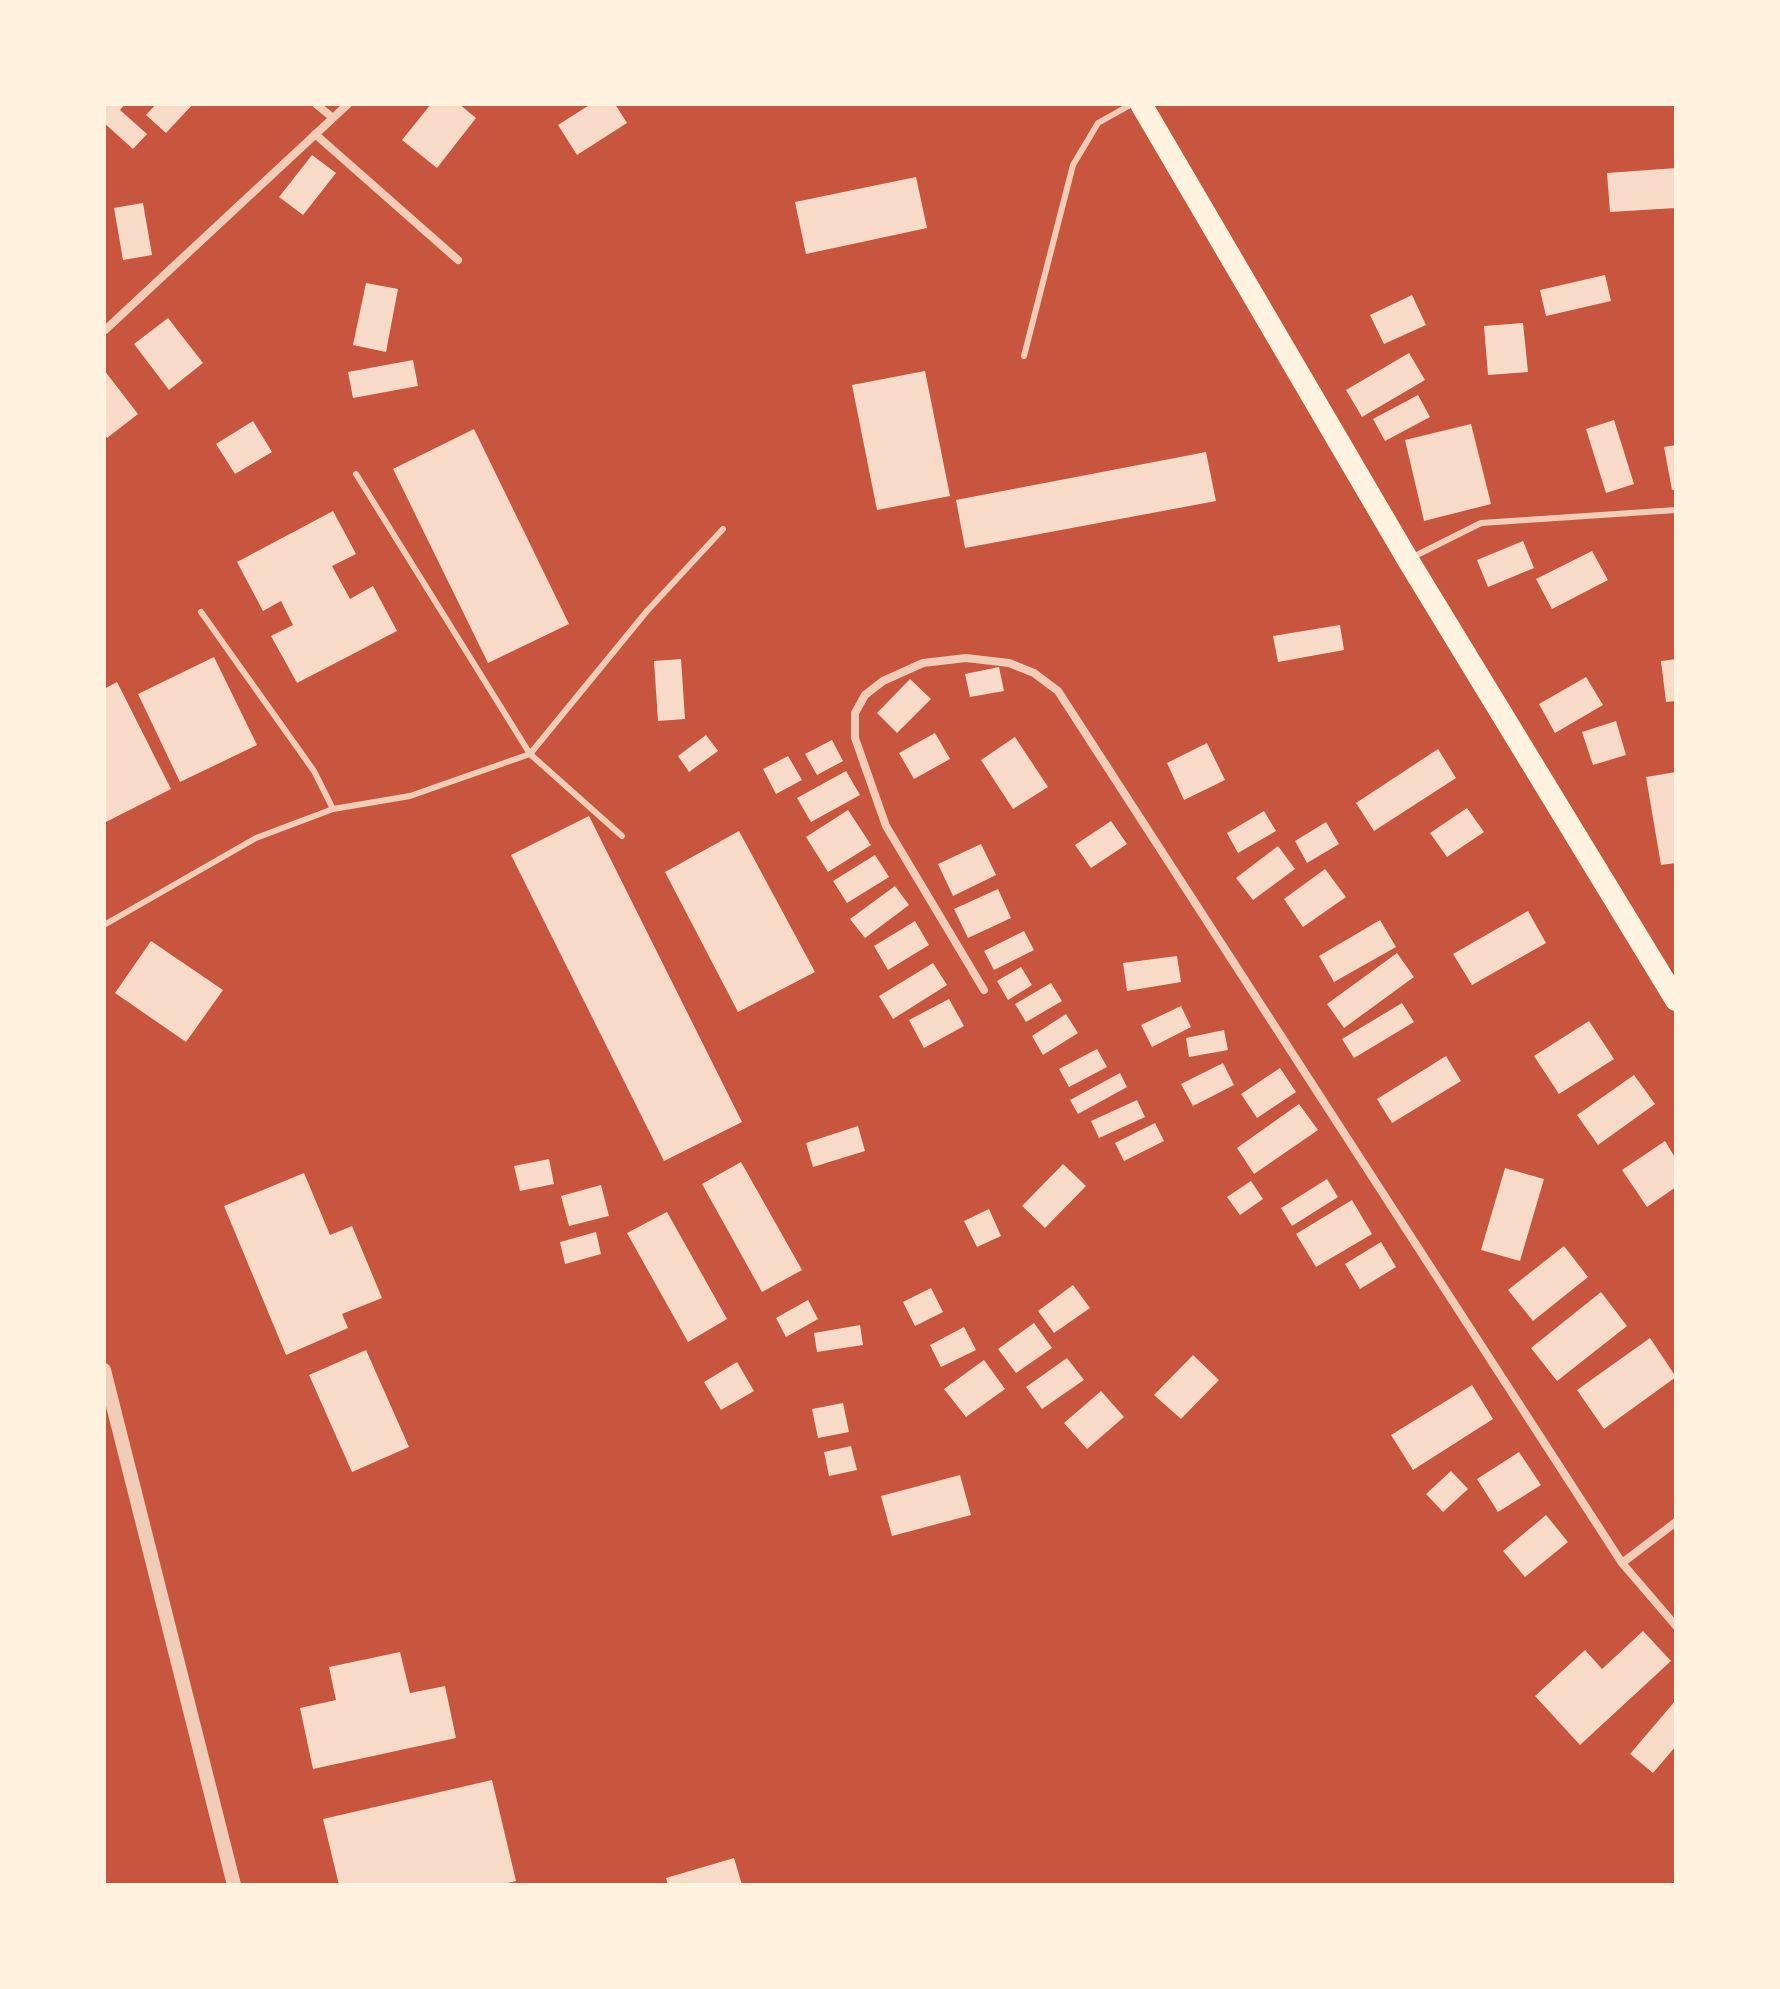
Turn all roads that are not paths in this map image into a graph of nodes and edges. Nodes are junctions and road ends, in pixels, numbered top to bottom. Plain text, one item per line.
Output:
1 (316, 104) edge
2 (348, 104) edge
3 (1132, 104) edge
4 (1141, 104) edge
5 (333, 118) junction
6 (315, 134) junction
7 (458, 260) dead end
8 (104, 331) edge
9 (1024, 356) dead end
10 (356, 474) dead end
11 (1676, 510) edge
12 (723, 529) dead end
13 (1408, 560) junction
14 (201, 612) dead end
15 (530, 754) junction
16 (333, 809) junction
17 (622, 836) dead end
18 (104, 925) edge
19 (984, 990) dead end
20 (1676, 1000) edge
21 (104, 1370) edge
22 (1676, 1522) edge
23 (1622, 1563) junction
24 (1676, 1626) edge
25 (234, 1885) edge

1 - 5 street
2 - 5 street
3 - 9 lane
4 - 13 highway
5 - 6 street
6 - 7 street
6 - 8 street
10 - 15 lane
11 - 13 lane
12 - 15 lane
13 - 20 highway
14 - 16 lane
15 - 16 lane
15 - 17 lane
16 - 18 lane
19 - 23 street
21 - 25 street
22 - 23 street
23 - 24 street

